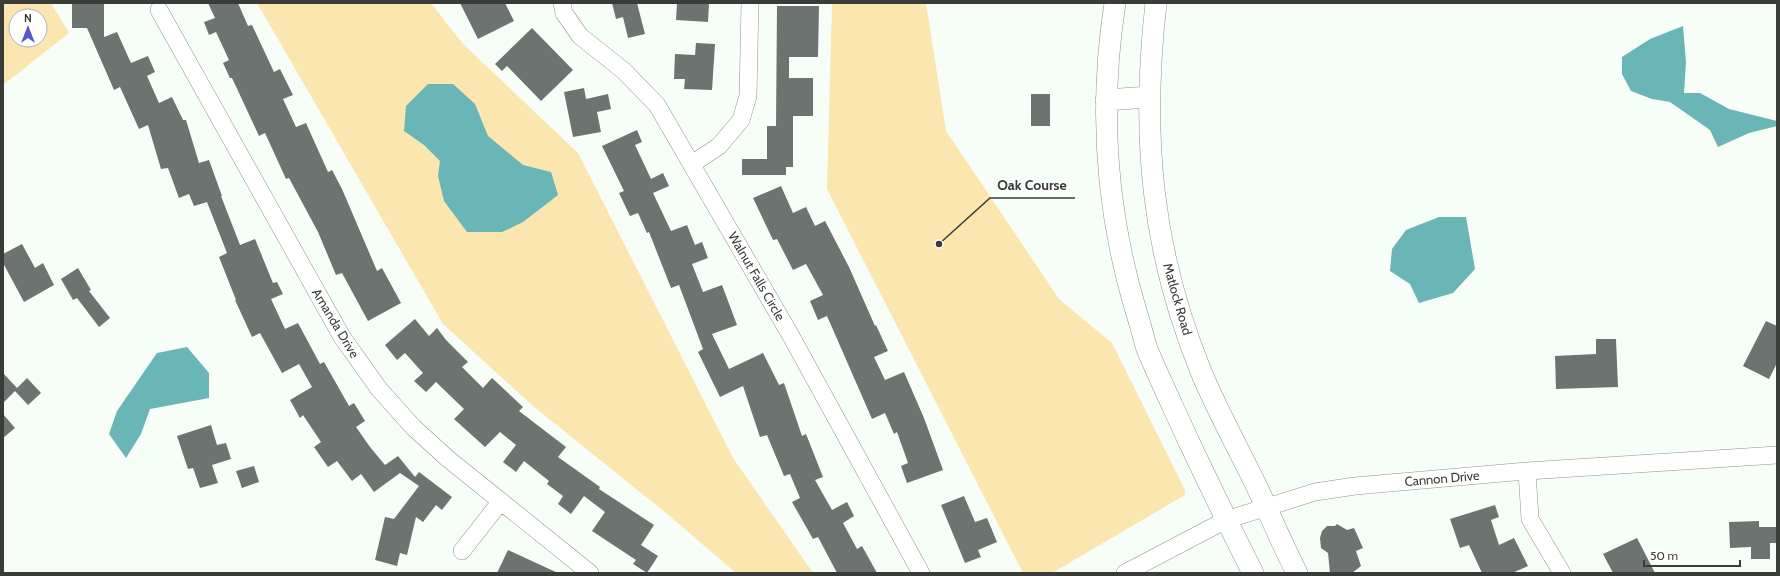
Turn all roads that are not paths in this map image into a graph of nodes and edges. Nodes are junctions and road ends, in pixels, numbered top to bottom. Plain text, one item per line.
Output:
1 (562, 3) edge
2 (750, 3) edge
3 (1115, 3) edge
4 (1156, 3) edge
5 (159, 10) dead end
6 (1149, 97) junction
7 (1106, 100) junction
8 (692, 164) junction
9 (1777, 455) edge
10 (1527, 471) junction
11 (501, 501) junction
12 (1266, 507) junction
13 (1226, 520) junction
14 (462, 551) dead end
15 (590, 573) edge
16 (921, 573) edge
17 (1125, 573) edge
18 (1253, 573) edge
19 (1297, 573) edge
20 (1562, 573) edge

1 - 8 street, Walnut Falls Circle
2 - 8 street
3 - 7 main road
4 - 6 main road, Matlock Road
5 - 11 street, Amanda Drive
6 - 7 main road
6 - 12 main road, Matlock Road
7 - 13 main road
8 - 16 street, Walnut Falls Circle
9 - 10 street, Cannon Drive
10 - 12 street, Cannon Drive
10 - 20 street
11 - 14 street
11 - 15 street, Amanda Drive
12 - 13 street, Cannon Drive
12 - 19 main road, Matlock Road
13 - 17 street, Cannon Drive
13 - 18 main road

